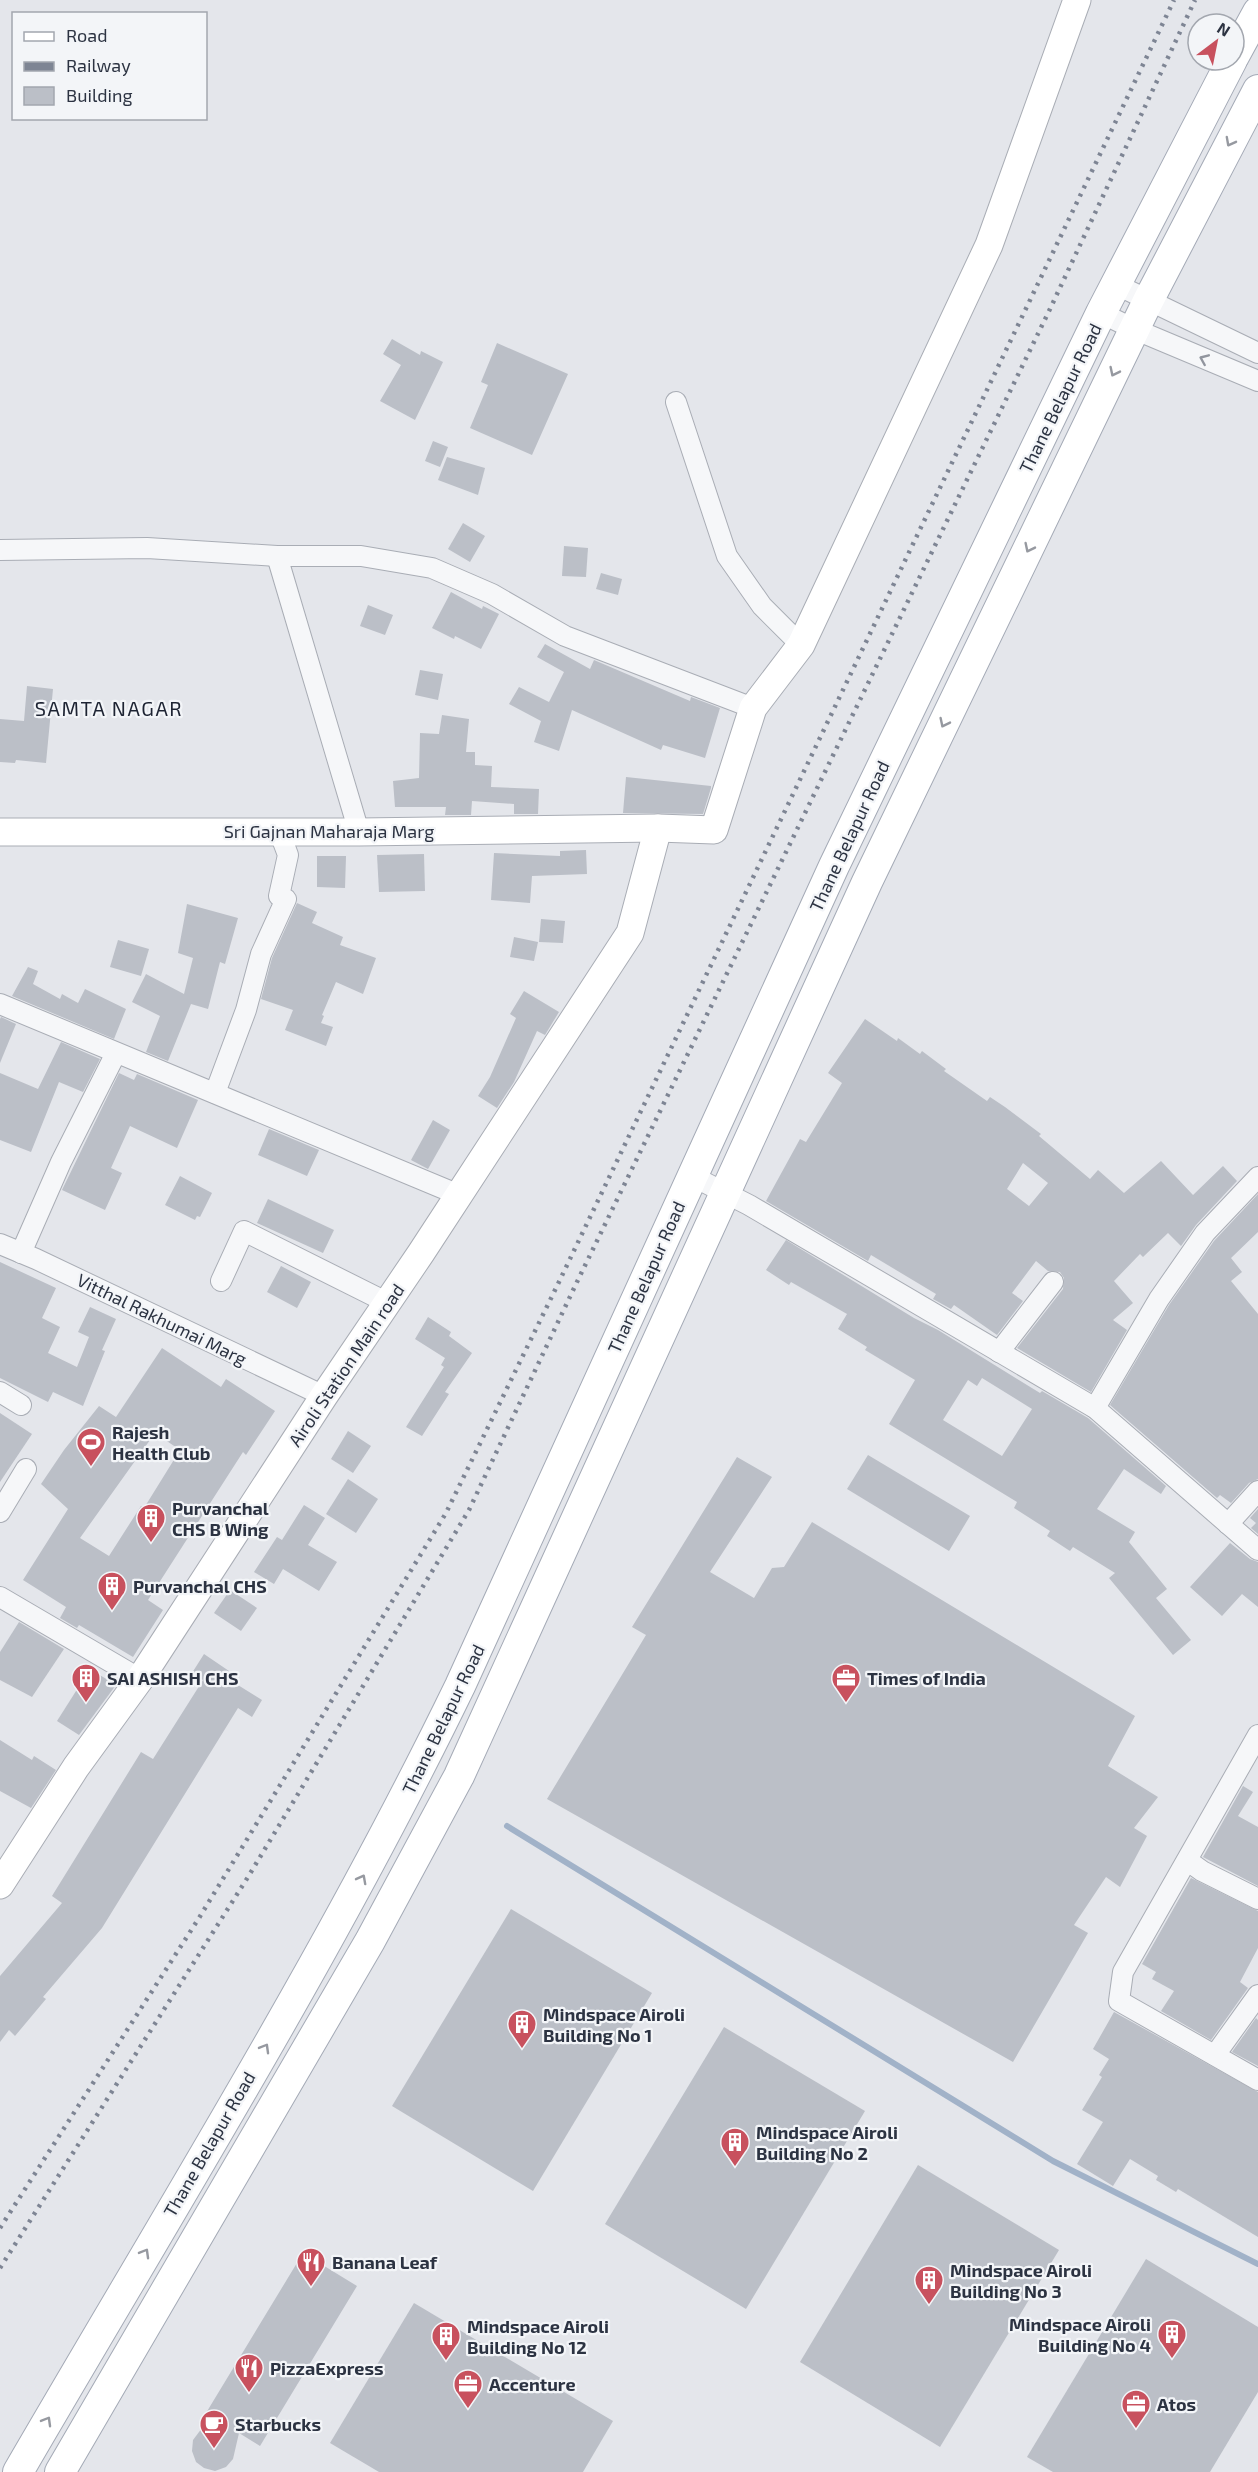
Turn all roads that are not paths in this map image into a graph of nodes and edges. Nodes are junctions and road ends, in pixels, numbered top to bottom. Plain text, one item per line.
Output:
1 (1077, 0) edge
2 (1258, 12) edge
3 (1246, 34) edge
4 (1226, 72) edge
5 (1258, 90) edge
6 (1115, 284) junction
7 (1148, 301) junction
8 (1101, 313) junction
9 (1134, 330) junction
10 (1258, 353) edge
11 (1258, 381) edge
12 (676, 402) dead end
13 (0, 550) edge
14 (278, 556) junction
15 (801, 645) junction
16 (753, 708) junction
17 (658, 828) junction
18 (279, 831) junction
19 (0, 832) edge
20 (359, 832) junction
21 (0, 1004) edge
22 (116, 1053) junction
23 (214, 1093) junction
24 (692, 1176) junction
25 (1258, 1177) edge
26 (726, 1192) junction
27 (459, 1195) junction
28 (0, 1244) edge
29 (21, 1253) junction
30 (221, 1281) dead end
31 (1053, 1282) dead end
32 (388, 1303) junction
33 (999, 1352) junction
34 (0, 1392) edge
35 (324, 1396) junction
36 (21, 1405) dead end
37 (1095, 1408) junction
38 (26, 1469) dead end
39 (1258, 1491) edge
40 (0, 1512) edge
41 (1228, 1524) junction
42 (1258, 1550) edge
43 (0, 1597) edge
44 (140, 1679) junction
45 (1256, 1746) edge
46 (1188, 1861) junction
47 (0, 1885) edge
48 (1258, 1899) edge
49 (1258, 1995) edge
50 (1215, 2055) junction
51 (1258, 2080) edge
52 (18, 2472) edge
53 (60, 2472) edge

1 - 15 street
2 - 3 main road, Thane Belapur Road
4 - 6 main road, Thane Belapur Road
5 -> 7 main road, Thane Belapur Road
6 - 7 street
6 - 8 main road, Thane Belapur Road
7 - 9 main road, Thane Belapur Road
7 - 10 street
8 - 9 street
8 - 24 main road, Thane Belapur Road
11 -> 9 street
9 -> 26 main road, Thane Belapur Road
12 - 15 street
13 - 14 street
14 - 16 street
14 - 20 street
15 - 16 street
16 - 17 street, Sri Gajnan Maharaja Marg
17 - 20 street, Sri Gajnan Maharaja Marg
17 - 27 street, Airoli Station Main road
18 - 19 street, Sri Gajnan Maharaja Marg
18 - 20 street, Sri Gajnan Maharaja Marg
18 - 23 street
21 - 22 street
22 - 23 street
22 - 29 street
23 - 27 street
24 - 26 street
52 -> 24 main road, Thane Belapur Road
25 - 37 street
26 - 33 street
26 - 53 main road, Thane Belapur Road
27 - 32 street, Airoli Station Main road
28 - 29 street, Vitthal Rakhumai Marg
29 - 35 street, Vitthal Rakhumai Marg
30 - 32 street
31 - 33 street
32 - 35 street, Airoli Station Main road
33 - 37 street
34 - 36 street
35 - 44 street, Airoli Station Main road
37 - 41 street
38 - 40 street
39 - 41 street
41 - 42 street
43 - 44 street
44 - 47 street, Airoli Station Main road
45 - 46 street
46 - 48 street
46 - 50 street
49 - 50 street
50 - 51 street

